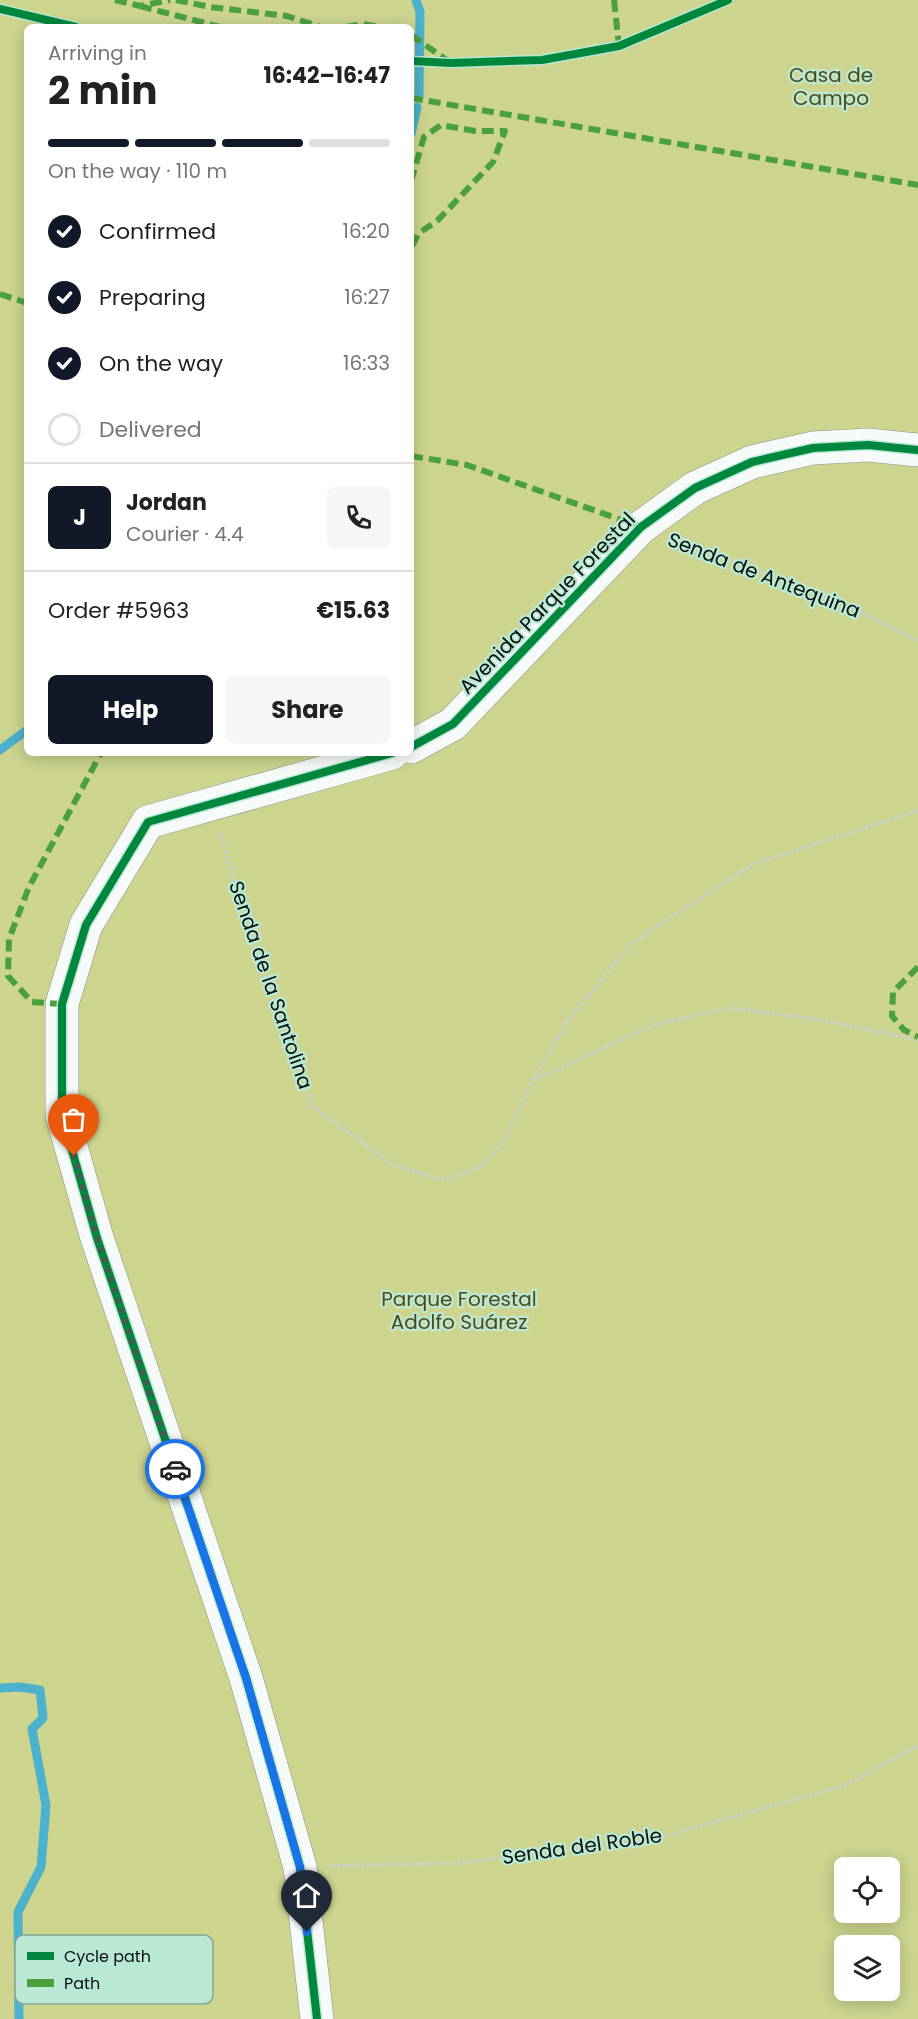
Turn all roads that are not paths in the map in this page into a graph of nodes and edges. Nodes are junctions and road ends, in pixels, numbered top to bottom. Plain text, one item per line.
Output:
1 (918, 450) edge
2 (414, 745) edge
3 (382, 756) edge
4 (316, 2019) edge

1 - 2 street, Avenida Parque Forestal
3 - 4 street

